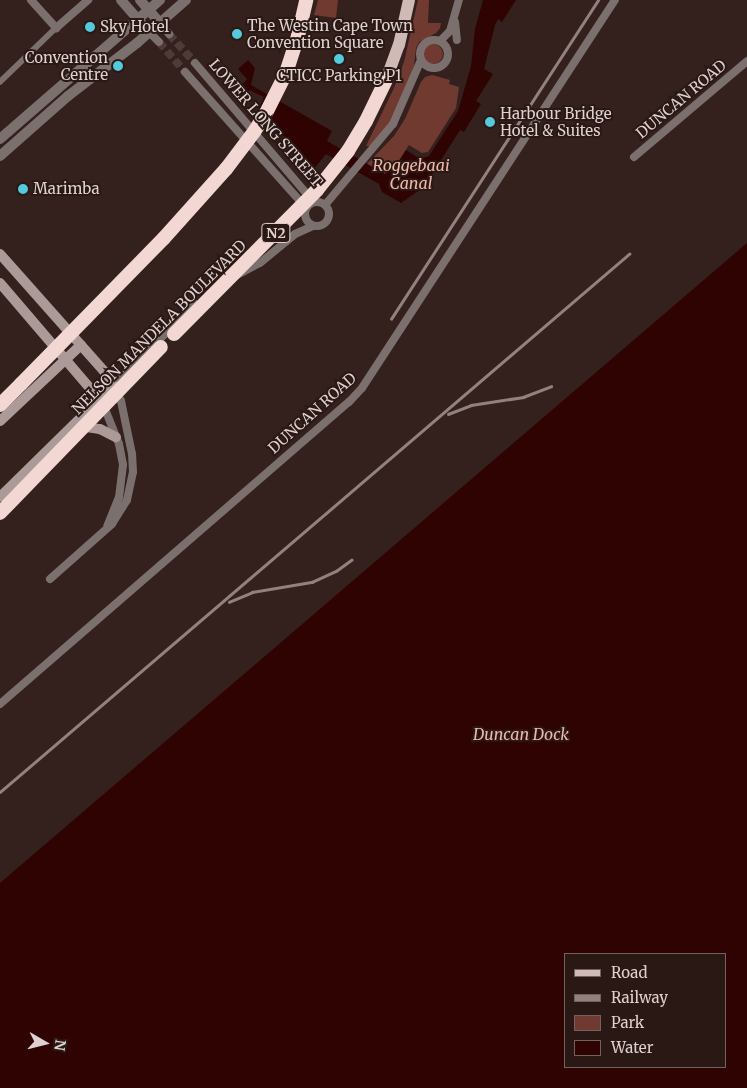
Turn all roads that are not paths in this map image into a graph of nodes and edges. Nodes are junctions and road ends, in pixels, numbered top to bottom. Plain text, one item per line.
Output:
1 (31, 0) edge
2 (88, 0) edge
3 (121, 0) edge
4 (140, 0) edge
5 (160, 0) edge
6 (186, 0) edge
7 (409, 0) edge
8 (459, 0) edge
9 (615, 0) edge
10 (306, 2) edge
11 (148, 10) junction
12 (455, 16) junction
13 (138, 19) junction
14 (159, 22) junction
15 (56, 28) junction
16 (149, 32) junction
17 (169, 34) tunnel mouth
18 (457, 40) junction
19 (441, 41) junction
20 (159, 42) tunnel mouth
21 (448, 52) junction
22 (421, 60) junction
23 (747, 61) edge
24 (195, 63) tunnel mouth
25 (431, 68) junction
26 (185, 72) tunnel mouth
27 (386, 80) joint
28 (0, 82) edge
29 (410, 89) junction
30 (0, 139) edge
31 (0, 156) edge
32 (634, 157) dead end
33 (314, 202) junction
34 (325, 205) junction
35 (305, 216) junction
36 (313, 226) junction
37 (295, 234) junction
38 (0, 254) edge
39 (0, 283) edge
40 (81, 345) junction
41 (66, 359) junction
42 (113, 386) junction
43 (99, 399) junction
44 (0, 405) edge
45 (0, 421) edge
46 (71, 427) junction
47 (116, 436) junction
48 (0, 497) edge
49 (0, 512) edge
50 (106, 530) junction
51 (50, 579) dead end
52 (0, 704) edge

1 - 15 street
2 - 15 street
3 - 13 street
4 - 11 street
5 - 11 street
6 - 14 street
7 - 27 main road, NELSON MANDELA BOULEVARD / N2
8 - 12 street
9 - 52 street, DUNCAN ROAD
10 - 44 highway, bridge
11 - 13 street
11 - 14 street
12 - 18 street
12 - 19 street
13 - 16 street
13 - 30 street
14 - 16 street
14 - 17 street
15 - 28 street
16 - 20 street
16 - 31 street
18 - 19 street
18 - 21 street
19 - 21 street
19 - 22 street
21 - 25 street
22 - 25 street
22 - 29 street
23 - 32 street, DUNCAN ROAD
24 - 33 street, LOWER LONG STREET
25 - 29 street
26 - 35 street, LOWER LONG STREET
27 - 49 highway, NELSON MANDELA BOULEVARD / N2, bridge
29 - 34 street
33 - 34 street
33 - 35 street
34 - 36 street
35 - 36 street
35 - 37 street
36 - 37 street
37 - 42 street
38 - 40 main road
39 - 41 main road
40 - 41 main road
40 - 42 main road
41 - 43 main road
41 - 45 main road
42 - 43 main road
42 - 50 street
43 - 46 main road
43 - 47 street
46 - 47 main road
46 - 48 main road
47 - 50 street
50 - 51 street

